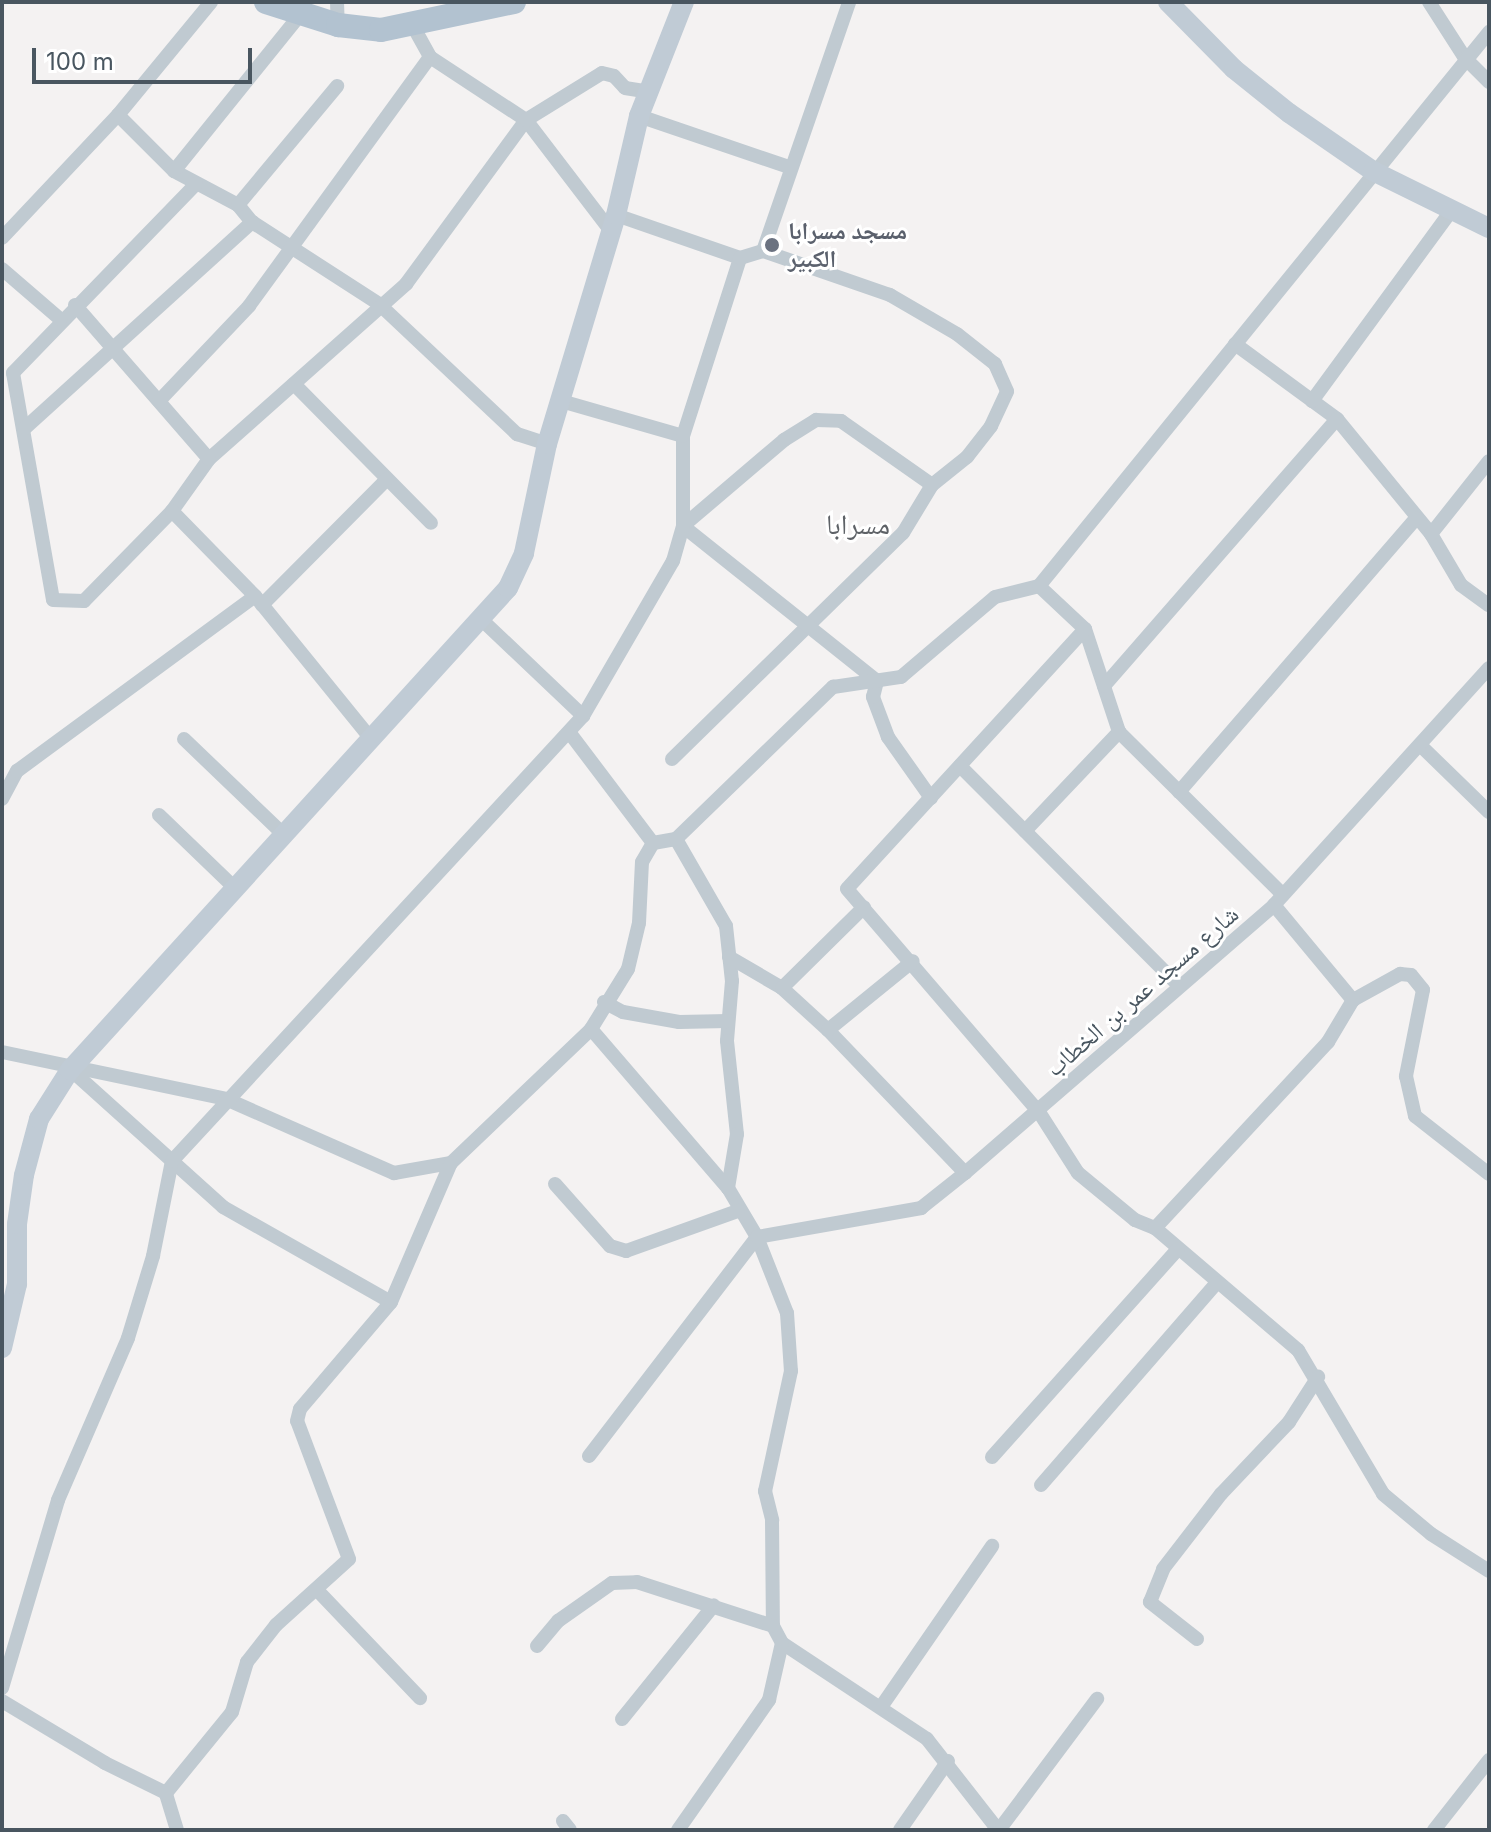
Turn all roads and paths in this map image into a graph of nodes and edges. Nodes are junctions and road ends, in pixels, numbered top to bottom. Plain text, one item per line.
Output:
1 (211, 2) edge
2 (266, 2) edge
3 (514, 2) edge
4 (684, 2) edge
5 (849, 2) edge
6 (1168, 2) edge
7 (1429, 2) edge
8 (338, 14) edge
9 (300, 15) junction
10 (425, 17) edge
11 (1489, 32) edge
12 (430, 57) junction
13 (1465, 58) junction
14 (1489, 82) edge
15 (337, 86) dead end
16 (649, 92) junction
17 (118, 115) junction
18 (639, 116) junction
19 (526, 120) junction
20 (789, 167) junction
21 (174, 171) junction
22 (1373, 171) junction
23 (196, 184) junction
24 (238, 205) junction
25 (1452, 210) junction
26 (252, 222) junction
27 (613, 223) junction
28 (1489, 228) edge
29 (2, 238) edge
30 (293, 249) junction
31 (763, 251) junction
32 (740, 258) junction
33 (2, 269) edge
34 (379, 304) junction
35 (75, 305) junction
36 (60, 319) junction
37 (1235, 344) junction
38 (113, 349) junction
39 (7, 376) edge
40 (294, 384) junction
41 (159, 401) junction
42 (561, 401) junction
43 (1312, 401) junction
44 (1337, 419) junction
45 (25, 428) junction
46 (683, 436) junction
47 (547, 444) junction
48 (209, 459) junction
49 (1489, 461) edge
50 (387, 479) junction
51 (932, 485) junction
52 (172, 511) junction
53 (1416, 518) junction
54 (431, 523) dead end
55 (683, 526) junction
56 (1431, 534) junction
57 (1039, 586) junction
58 (258, 601) junction
59 (1489, 605) edge
60 (483, 621) junction
61 (808, 626) junction
62 (1085, 629) junction
63 (1489, 668) edge
64 (877, 681) junction
65 (1104, 686) junction
66 (583, 716) junction
67 (569, 732) junction
68 (1119, 732) junction
69 (184, 739) dead end
70 (372, 740) junction
71 (1420, 745) junction
72 (672, 759) dead end
73 (960, 766) junction
74 (1179, 792) junction
75 (931, 798) junction
76 (2, 799) edge
77 (1489, 812) edge
78 (159, 815) dead end
79 (1025, 831) junction
80 (285, 836) junction
81 (676, 839) junction
82 (653, 843) junction
83 (236, 889) junction
84 (1278, 900) junction
85 (864, 907) junction
86 (729, 957) junction
87 (913, 961) junction
88 (1179, 986) junction
89 (782, 988) junction
90 (1353, 1000) junction
91 (604, 1002) junction
92 (728, 1021) junction
93 (591, 1029) junction
94 (828, 1030) junction
95 (2, 1052) edge
96 (70, 1070) junction
97 (226, 1099) junction
98 (1039, 1112) junction
99 (172, 1161) junction
100 (451, 1163) junction
101 (965, 1173) junction
102 (1489, 1174) edge
103 (555, 1184) dead end
104 (728, 1188) junction
105 (738, 1211) junction
106 (1155, 1228) junction
107 (757, 1237) junction
108 (1178, 1249) junction
109 (1216, 1284) junction
110 (391, 1302) junction
111 (2, 1348) edge
112 (1318, 1377) junction
113 (589, 1456) dead end
114 (992, 1457) dead end
115 (1041, 1485) dead end
116 (992, 1546) dead end
117 (1489, 1571) edge
118 (318, 1591) junction
119 (714, 1605) junction
120 (773, 1626) junction
121 (1197, 1639) dead end
122 (782, 1643) junction
123 (537, 1646) dead end
124 (2, 1688) edge
125 (420, 1698) dead end
126 (1097, 1699) dead end
127 (2, 1701) edge
128 (881, 1707) junction
129 (622, 1719) dead end
130 (1489, 1760) edge
131 (948, 1761) junction
132 (166, 1793) junction
133 (177, 1830) edge
134 (678, 1830) edge
135 (900, 1830) edge
136 (998, 1830) edge
137 (1434, 1830) edge

1 - 17 street
2 - 9 main road
3 - 10 main road
4 - 16 street
5 - 20 street
6 - 22 street
7 - 13 street
8 - 9 main road
8 - 10 main road
9 - 21 street
10 - 12 street
11 - 13 street
12 - 19 street
12 - 30 street
13 - 14 street
13 - 22 street
15 - 24 street
16 - 18 street
16 - 19 street
17 - 21 street
17 - 29 street
18 - 20 street
18 - 27 street
19 - 27 street
19 - 34 street
20 - 31 street
21 - 23 street
22 - 25 street
22 - 37 street
23 - 24 street
23 - 35 street
24 - 26 street
25 - 28 street
25 - 43 street
26 - 30 street
26 - 38 street
27 - 32 street
27 - 42 street
30 - 34 street
30 - 41 street
31 - 32 street
31 - 51 street
32 - 46 street
33 - 36 street
34 - 40 street
34 - 47 street
35 - 36 street
35 - 38 street
36 - 39 street
37 - 43 street
37 - 57 street
38 - 41 street
38 - 45 street
39 - 45 street
40 - 48 street
40 - 50 street
41 - 48 street
42 - 46 street
42 - 47 street
43 - 44 street
44 - 53 street
44 - 65 street
45 - 52 street
46 - 55 street
47 - 60 street
48 - 52 street
49 - 56 street
50 - 54 street
50 - 58 street
51 - 55 street
51 - 61 street
52 - 58 street
53 - 56 street
53 - 74 street
55 - 61 street
55 - 66 street
56 - 59 street
57 - 62 street
57 - 64 street
58 - 70 street
58 - 76 street
60 - 66 street
60 - 70 street
61 - 64 street
61 - 72 street
62 - 65 street
62 - 73 street
63 - 71 street, شارع مسجد عمر بن الخطاب
64 - 75 street
64 - 81 street
65 - 68 street
66 - 67 street
67 - 82 street
67 - 97 street
68 - 74 street
68 - 79 street
69 - 80 street
70 - 80 street
71 - 77 street
71 - 84 street, شارع مسجد عمر بن الخطاب
73 - 75 street
73 - 79 street
74 - 84 street
75 - 85 street
78 - 83 street
79 - 88 street
80 - 83 street
81 - 82 street
81 - 86 street
82 - 91 street
83 - 96 street
84 - 88 street, شارع مسجد عمر بن الخطاب
84 - 90 street
85 - 87 street
85 - 89 street
86 - 89 street
86 - 92 street
87 - 94 street
87 - 98 street
88 - 98 street, شارع مسجد عمر بن الخطاب
89 - 94 street
90 - 102 street
90 - 106 street
91 - 92 street
91 - 93 street
92 - 104 street
93 - 100 street
93 - 104 street
94 - 101 street
95 - 96 street
96 - 97 street
96 - 99 street
96 - 111 street
97 - 99 street
97 - 100 street
98 - 101 street, شارع مسجد عمر بن الخطاب
98 - 106 street
99 - 110 street
99 - 124 street
100 - 110 street
101 - 107 street, شارع مسجد عمر بن الخطاب
103 - 105 street
104 - 105 street
105 - 107 street
106 - 108 street
107 - 113 street
107 - 120 street
108 - 109 street
108 - 114 street
109 - 112 street
109 - 115 street
110 - 118 street
112 - 117 street
112 - 121 street
116 - 128 street
118 - 125 street
118 - 132 street
119 - 120 street
119 - 123 street
119 - 129 street
120 - 122 street
122 - 128 street
122 - 134 street
126 - 136 street
127 - 132 street
128 - 131 street
130 - 137 street
131 - 135 street
131 - 136 street
132 - 133 street

